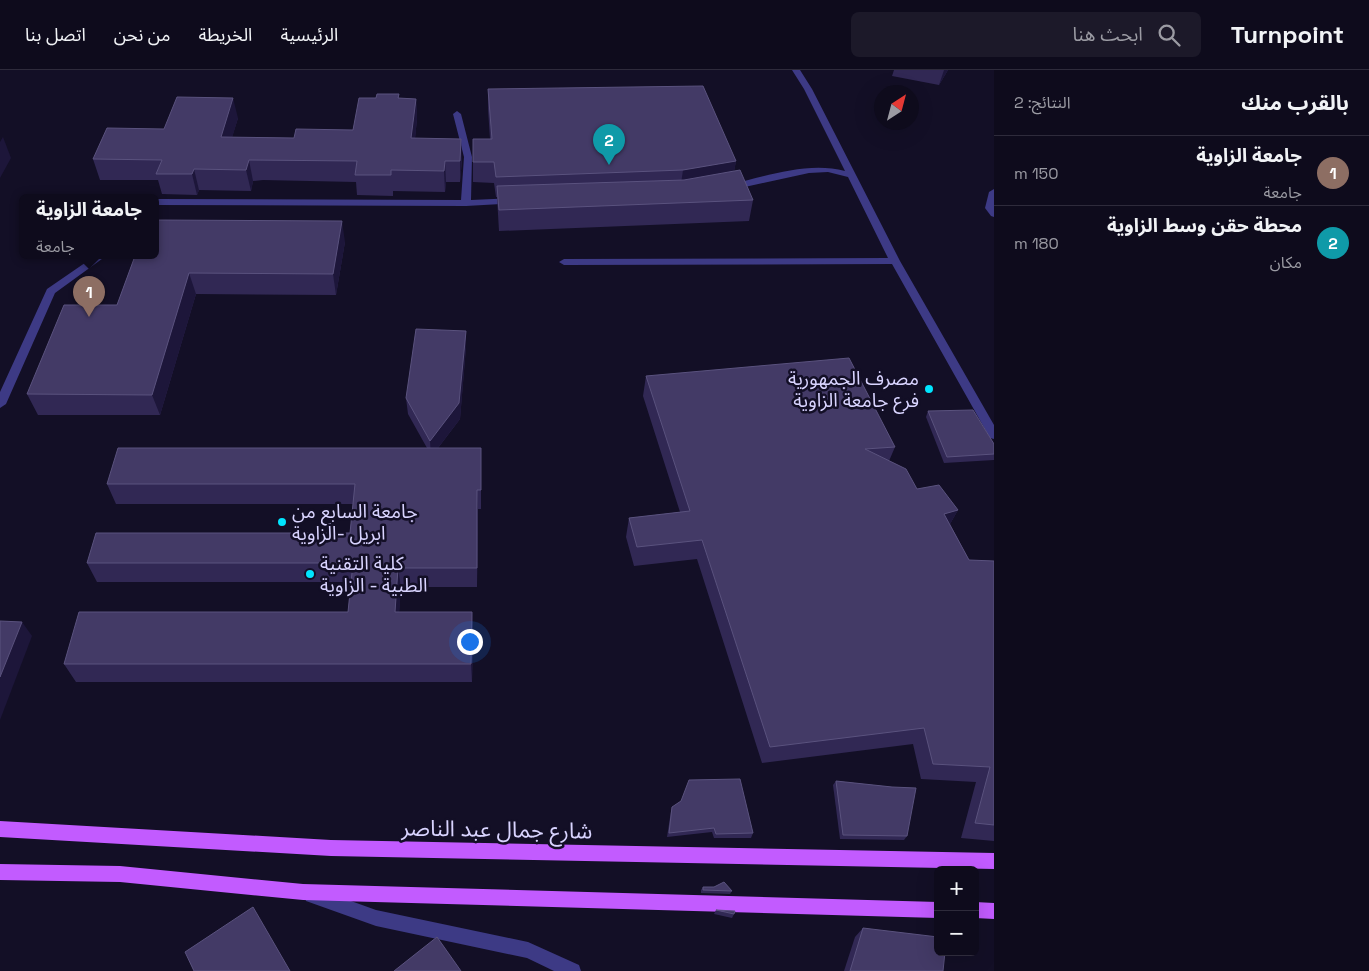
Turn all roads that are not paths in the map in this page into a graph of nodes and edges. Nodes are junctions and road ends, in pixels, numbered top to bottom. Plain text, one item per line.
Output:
1 (796, 70) edge
2 (456, 114) dead end
3 (853, 176) junction
4 (718, 190) edge
5 (994, 192) edge
6 (524, 201) edge
7 (159, 202) edge
8 (466, 203) junction
9 (994, 214) edge
10 (97, 259) edge
11 (895, 261) junction
12 (564, 262) dead end
13 (0, 404) edge
14 (994, 435) edge
15 (0, 829) edge
16 (994, 861) edge
17 (0, 872) edge
18 (303, 892) junction
19 (934, 910) edge
20 (979, 910) edge
21 (994, 911) edge
22 (573, 971) edge

1 - 3 street
2 - 8 street
3 - 4 street
3 - 11 street
5 - 9 street
6 - 8 street
7 - 8 street
10 - 13 street
11 - 12 street
11 - 14 street
15 - 16 main road, شارع جمال عبد الناصر
17 - 18 main road
18 - 19 main road
18 - 22 street
20 - 21 main road

